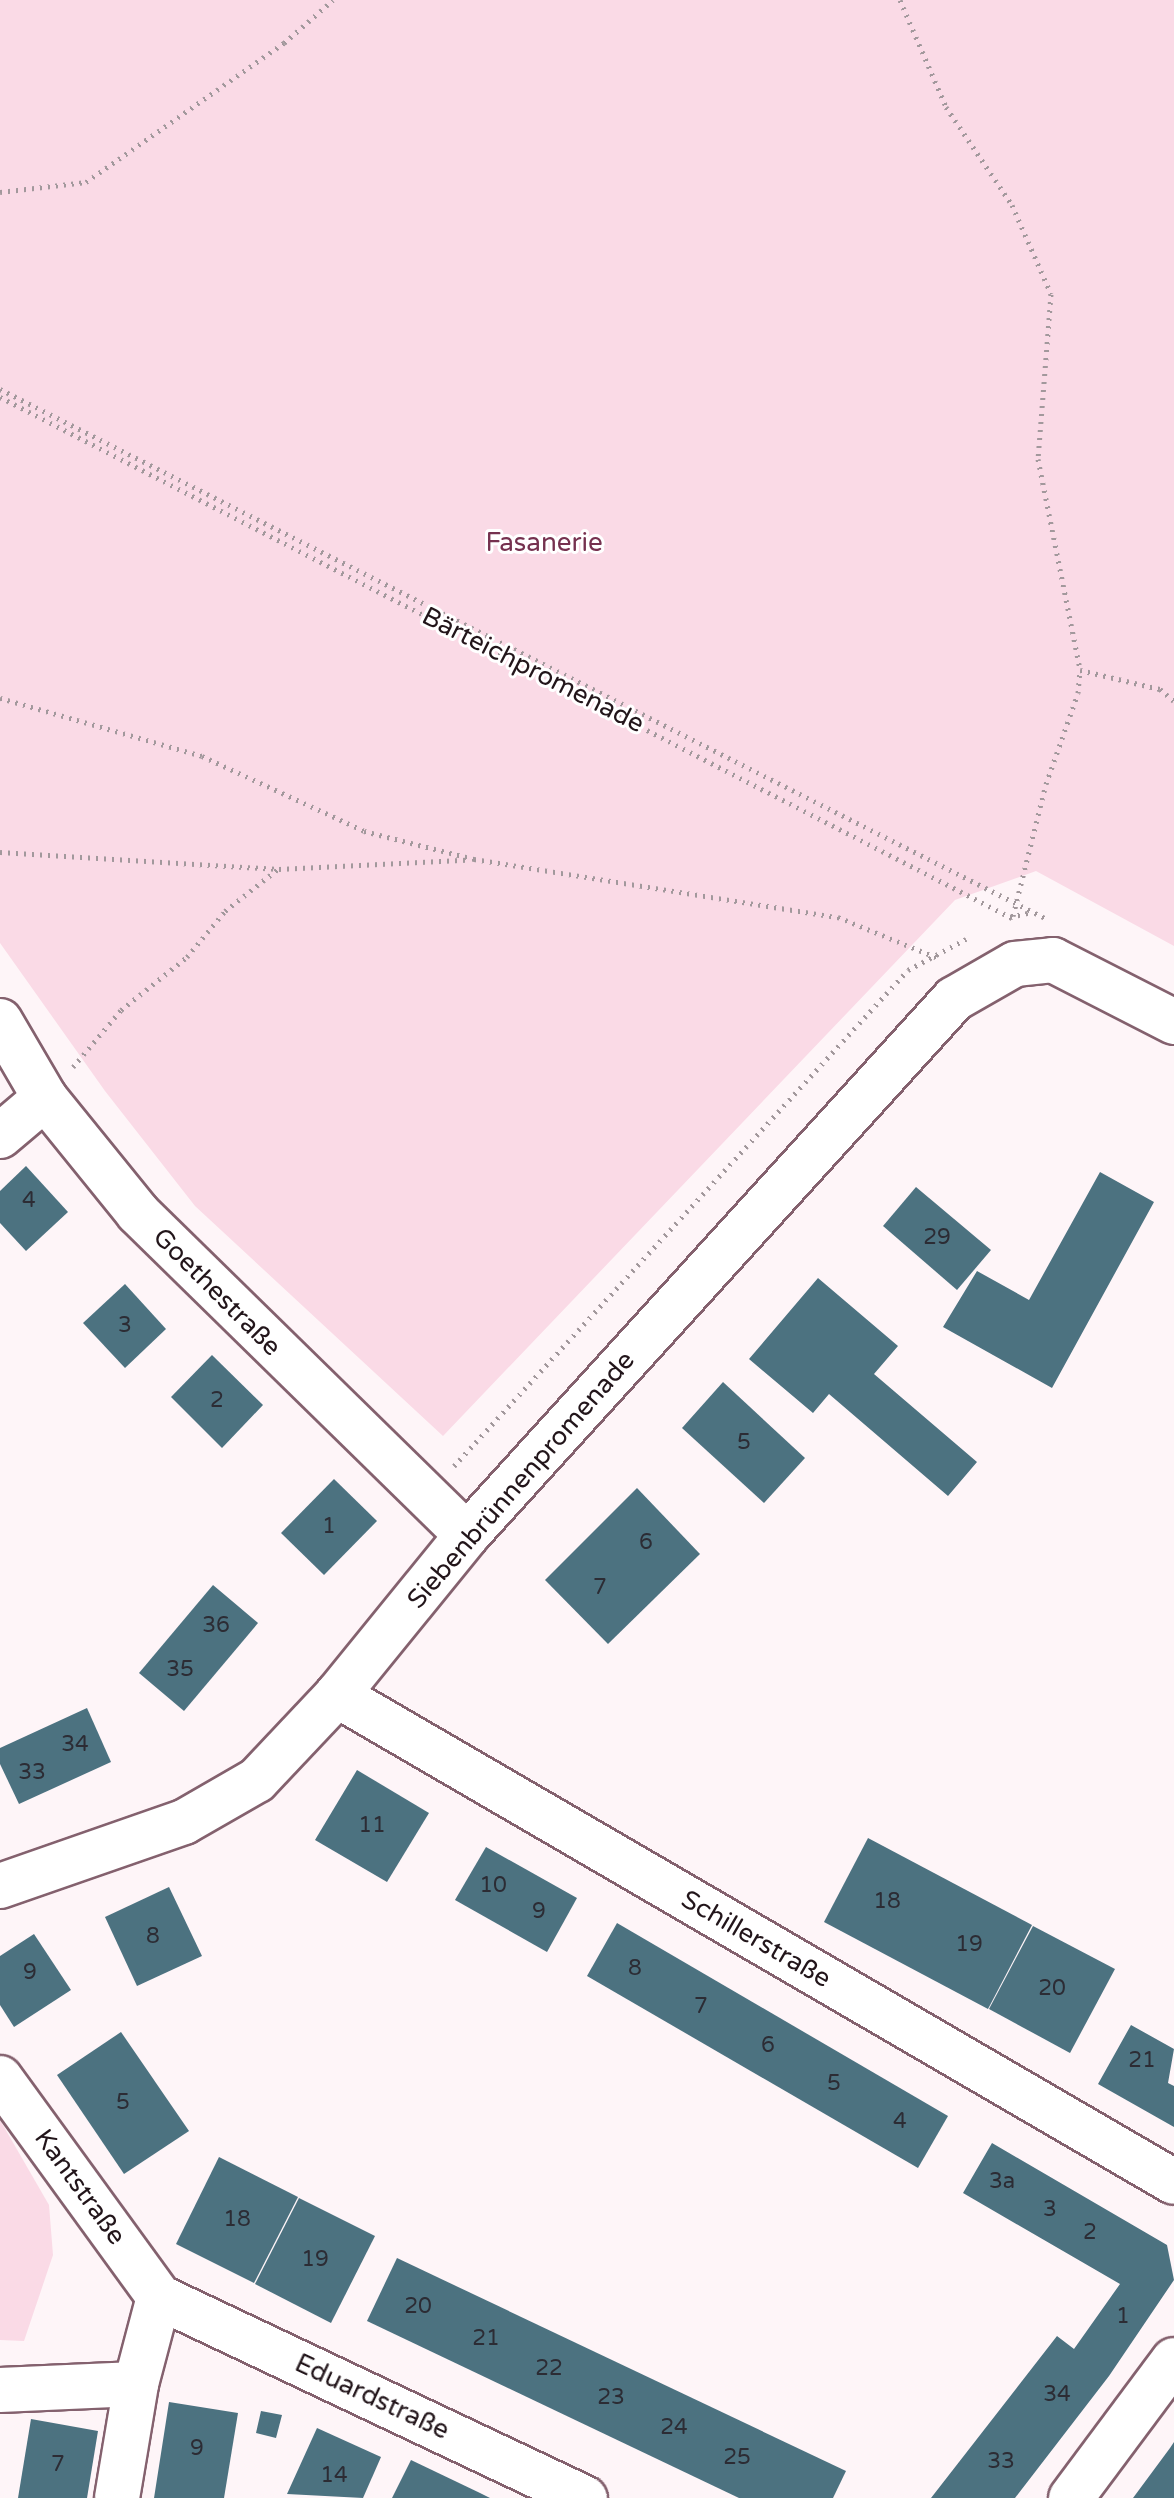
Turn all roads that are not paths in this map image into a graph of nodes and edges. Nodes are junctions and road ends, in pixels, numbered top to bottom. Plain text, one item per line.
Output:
1 (0, 1021) edge
2 (1174, 1022) edge
3 (45, 1098) junction
4 (0, 1136) edge
5 (467, 1535) junction
6 (337, 1695) junction
7 (0, 1886) edge
8 (0, 2078) edge
9 (1174, 2182) edge
10 (159, 2297) junction
11 (1174, 2360) edge
12 (136, 2384) junction
13 (0, 2390) edge
14 (117, 2498) edge
15 (585, 2498) edge
16 (1071, 2498) edge

1 - 3 street, Goethestraße
2 - 5 street, Siebenbrünnenpromenade
3 - 4 street
3 - 5 street, Goethestraße
5 - 6 street, Siebenbrünnenpromenade
6 - 7 street, Siebenbrünnenpromenade
6 - 9 street, Schillerstraße
8 - 10 street, Kantstraße
10 - 12 street
10 - 15 street, Eduardstraße
11 - 16 street
12 - 13 street
12 - 14 street

